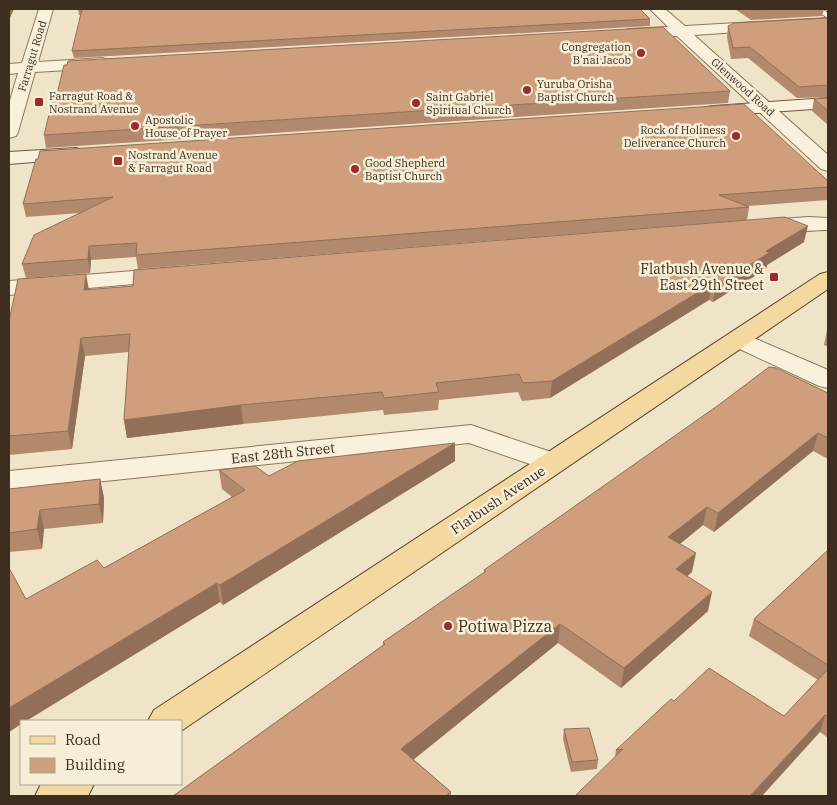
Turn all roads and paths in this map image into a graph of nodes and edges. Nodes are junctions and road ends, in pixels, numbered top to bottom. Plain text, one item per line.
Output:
1 (46, 9) edge
2 (657, 9) edge
3 (818, 9) edge
4 (828, 16) edge
5 (828, 22) edge
6 (681, 31) junction
7 (612, 34) edge
8 (113, 63) edge
9 (28, 68) junction
10 (9, 69) edge
11 (828, 104) edge
12 (766, 108) junction
13 (695, 112) edge
14 (9, 132) edge
15 (90, 153) edge
16 (9, 158) edge
17 (828, 165) edge
18 (828, 224) edge
19 (749, 228) edge
20 (196, 273) edge
21 (828, 279) edge
22 (9, 288) edge
23 (740, 340) junction
24 (828, 380) edge
25 (553, 463) junction
26 (9, 482) edge
27 (168, 720) edge
28 (72, 785) edge
29 (55, 796) edge

1 - 9 street, Farragut Road
2 - 6 street, Glenwood Road
3 - 4 lane
5 - 6 street
6 - 7 street
6 - 12 street, Glenwood Road
8 - 9 street
9 - 10 street
9 - 14 street, Farragut Road
11 - 12 street
12 - 13 street
12 - 17 street, Glenwood Road
15 - 16 street
18 - 19 street
20 - 22 street
21 - 23 main road, Flatbush Avenue
23 - 24 street
23 - 25 main road, Flatbush Avenue
25 - 26 street, East 28th Street
25 - 27 main road, Flatbush Avenue
28 - 29 main road

